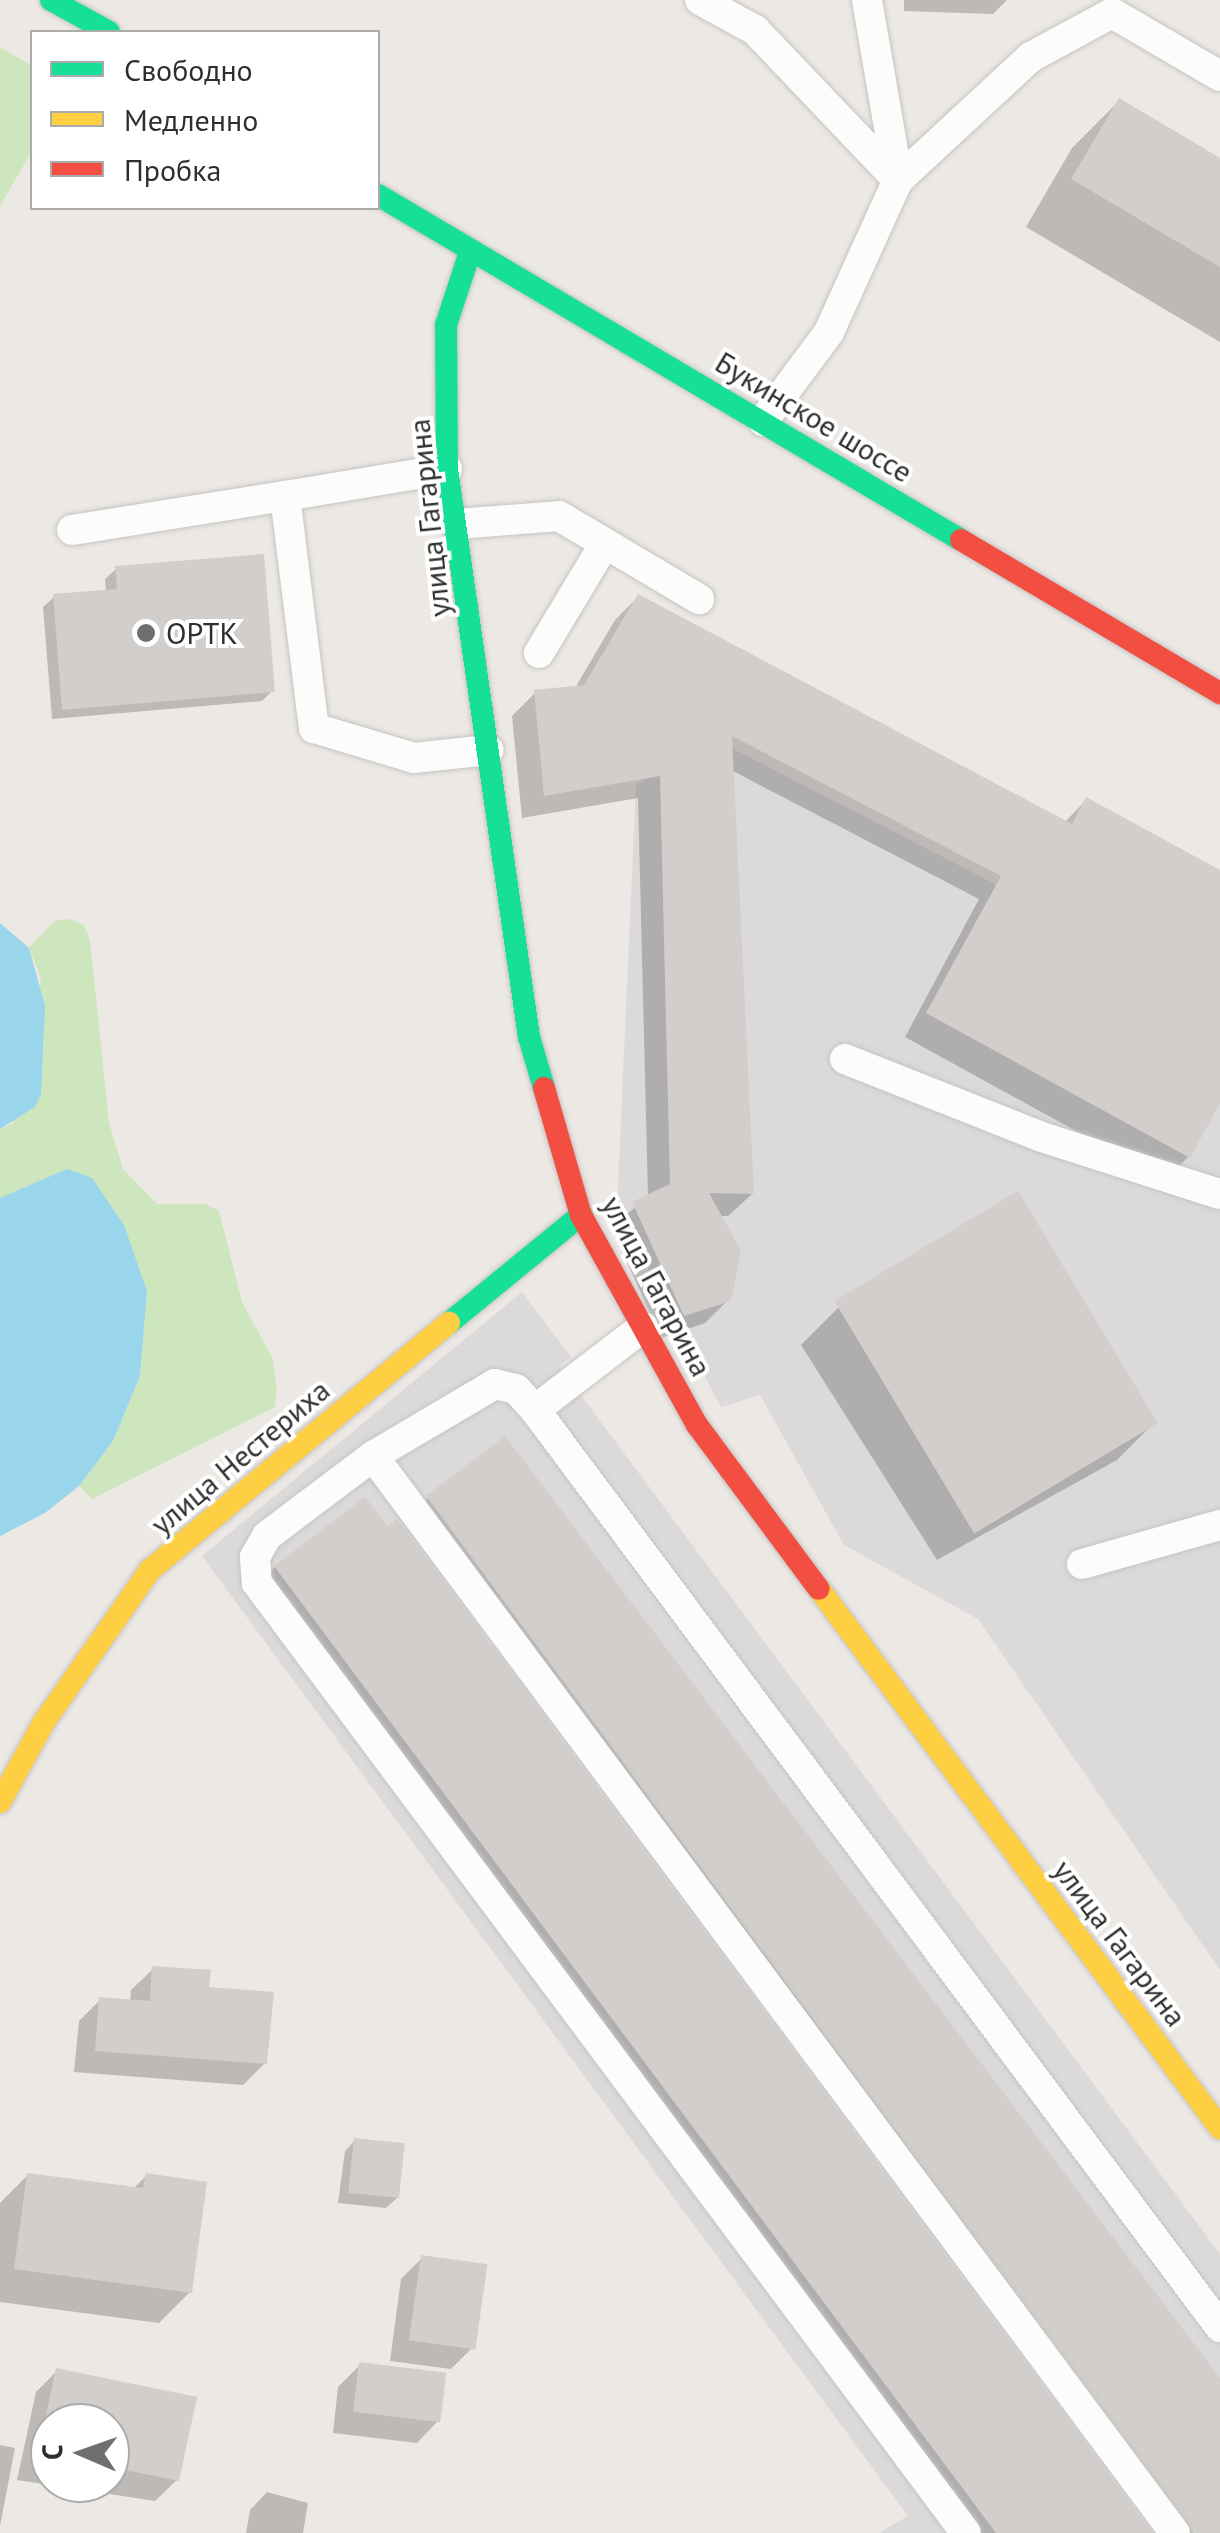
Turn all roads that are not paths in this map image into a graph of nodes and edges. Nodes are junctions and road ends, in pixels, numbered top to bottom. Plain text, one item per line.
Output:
1 (51, 0) edge
2 (700, 0) edge
3 (867, 0) edge
4 (1113, 7) edge
5 (105, 30) edge
6 (1220, 76) edge
7 (898, 180) junction
8 (380, 196) edge
9 (470, 252) junction
10 (763, 421) junction
11 (447, 469) junction
12 (285, 496) junction
13 (456, 524) junction
14 (72, 530) dead end
15 (605, 544) junction
16 (699, 598) dead end
17 (539, 653) dead end
18 (1220, 693) edge
19 (489, 750) junction
20 (845, 1059) dead end
21 (1220, 1194) edge
22 (581, 1215) junction
23 (643, 1327) junction
24 (535, 1410) junction
25 (373, 1456) junction
26 (1220, 1525) edge
27 (1082, 1564) dead end
28 (0, 1802) edge
29 (1220, 2128) edge
30 (1220, 2327) edge
31 (966, 2533) edge
32 (1175, 2533) edge

1 - 5 street
2 - 7 lane
3 - 7 lane
4 - 6 lane
4 - 7 lane
7 - 10 lane
8 - 9 street, Букинское шоссе
9 - 10 street, Букинское шоссе
9 - 11 street, улица Гагарина
10 - 18 street, Букинское шоссе
11 - 12 lane
11 - 13 street, улица Гагарина
12 - 14 lane
12 - 19 lane
13 - 15 lane
13 - 19 street, улица Гагарина
15 - 16 lane
15 - 17 lane
19 - 22 street, улица Гагарина
20 - 21 lane
22 - 23 street, улица Гагарина
22 - 28 street, улица Нестериха
23 - 24 lane
23 - 29 street, улица Гагарина
24 - 25 lane
24 - 30 lane
25 - 31 lane
25 - 32 lane
26 - 27 lane

